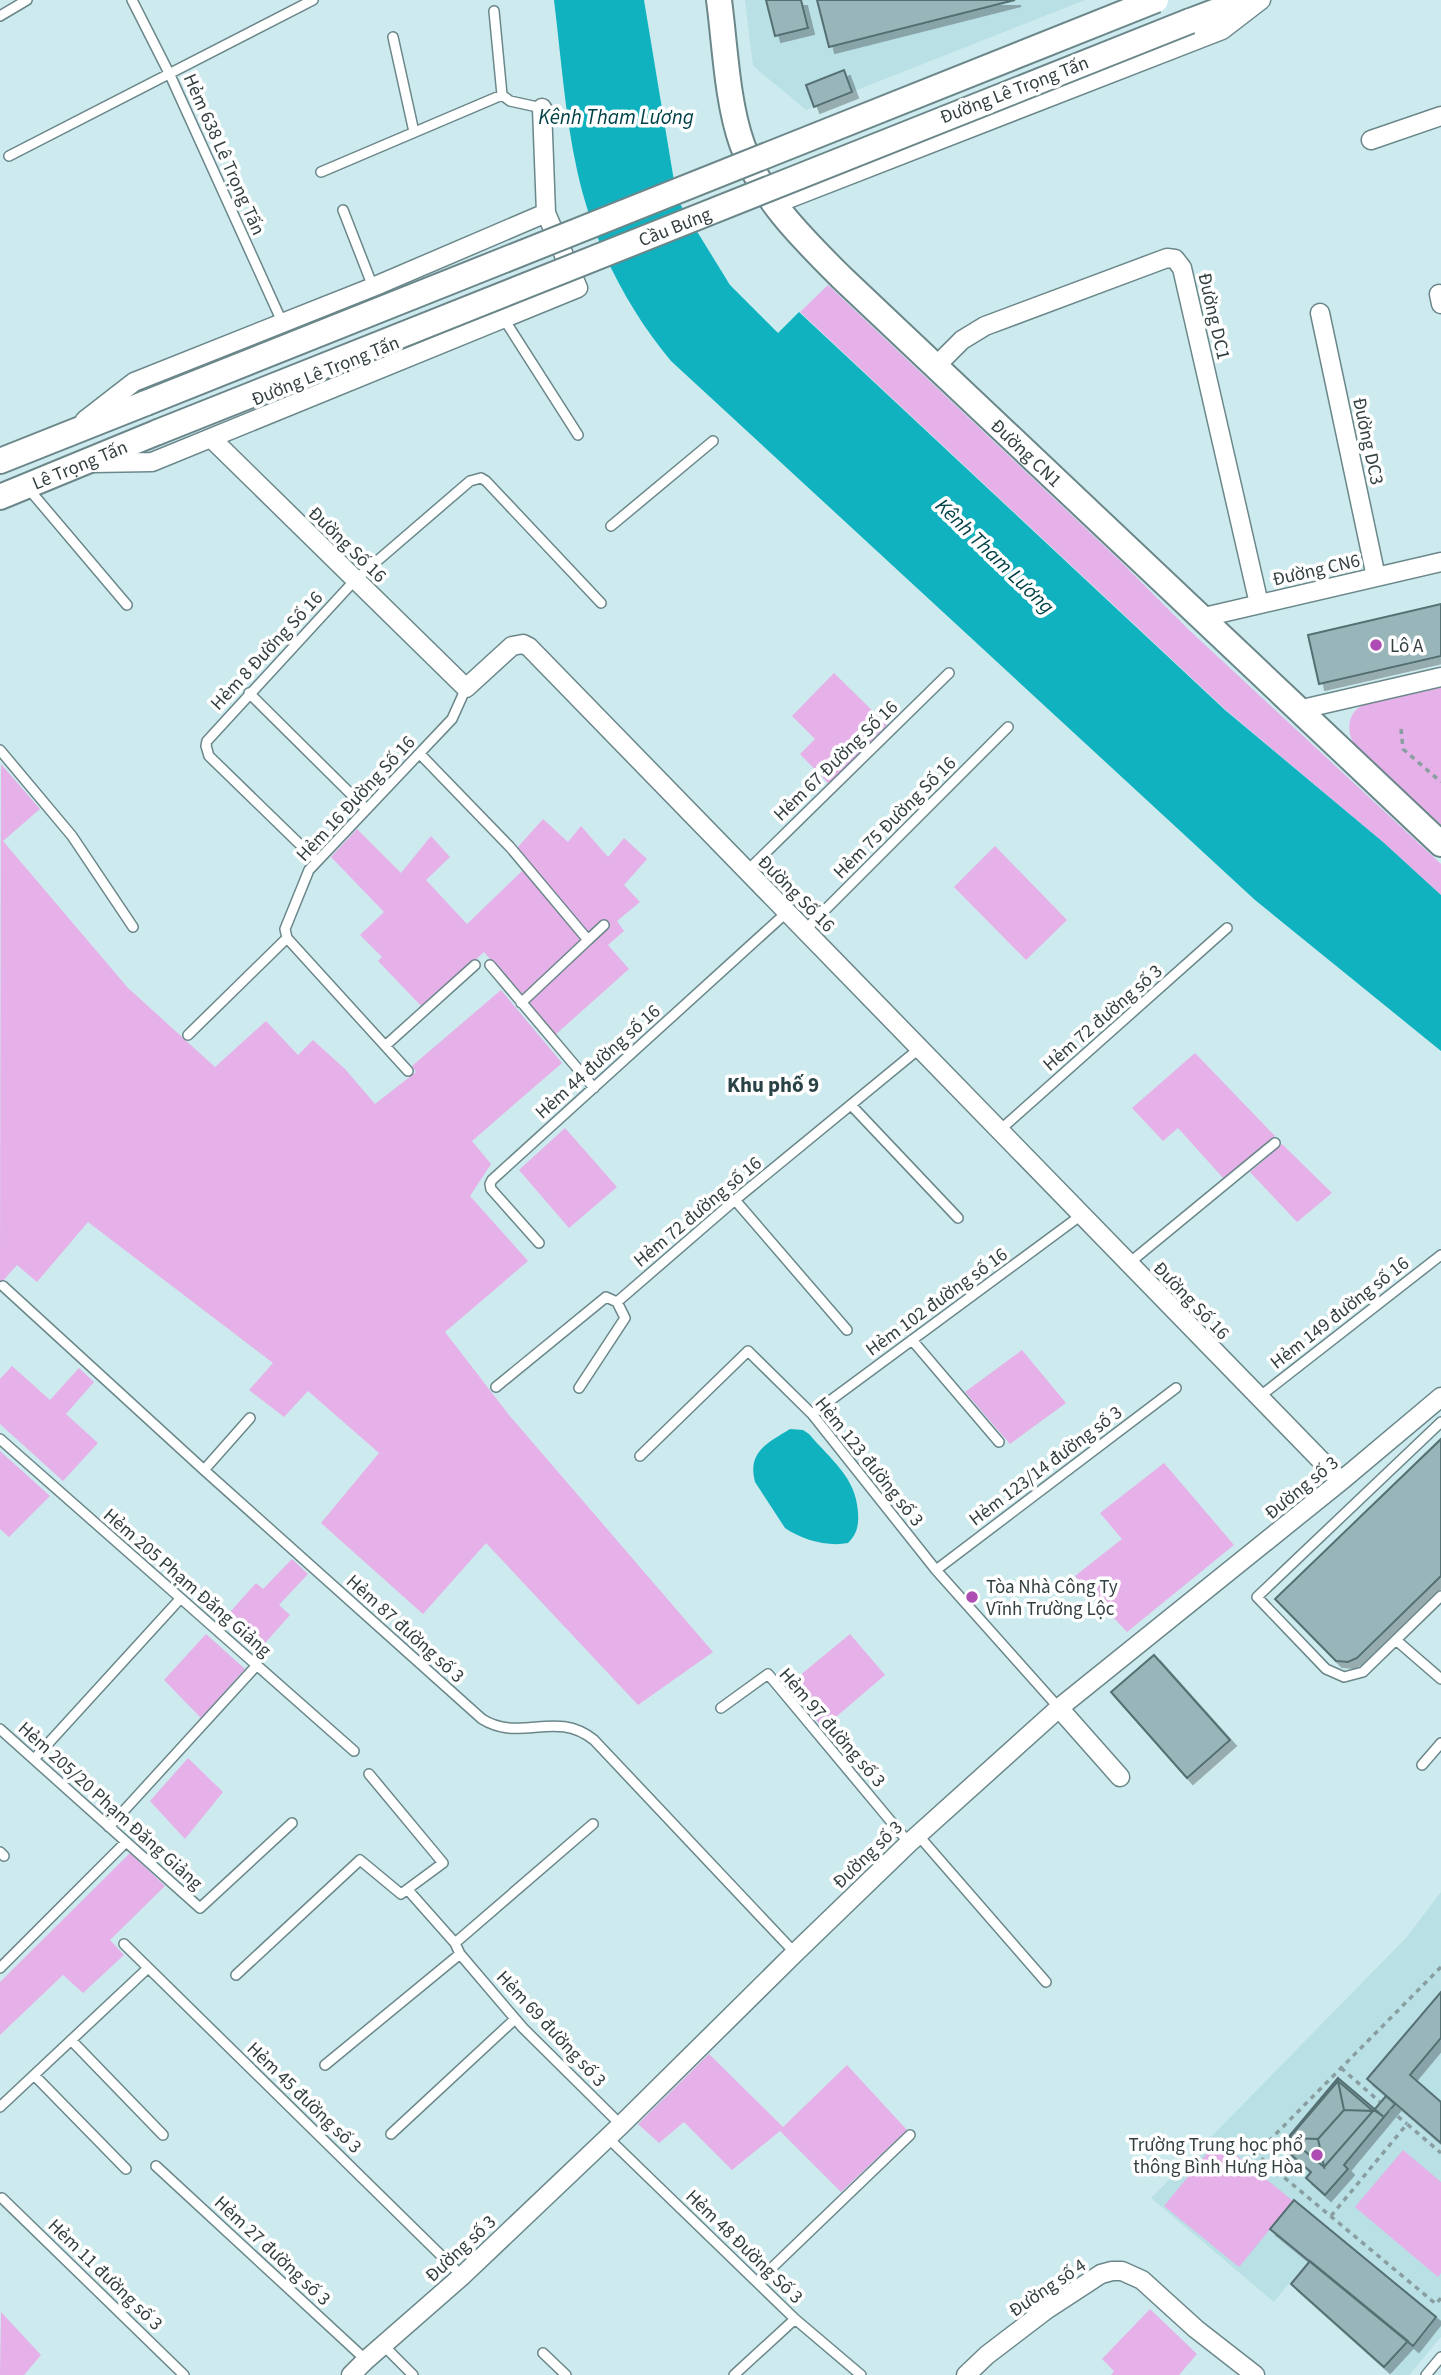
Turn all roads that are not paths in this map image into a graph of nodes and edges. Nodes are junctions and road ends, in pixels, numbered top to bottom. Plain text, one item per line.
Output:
1 (27, 0) edge
2 (132, 0) edge
3 (313, 0) edge
4 (719, 0) edge
5 (1157, 0) edge
6 (1246, 0) edge
7 (1261, 0) edge
8 (494, 11) dead end
9 (0, 16) edge
10 (393, 37) dead end
11 (170, 75) junction
12 (502, 95) junction
13 (542, 108) joint
14 (1441, 116) edge
15 (414, 132) junction
16 (1371, 141) dead end
17 (9, 156) dead end
18 (321, 172) dead end
19 (775, 204) junction
20 (343, 210) dead end
21 (546, 213) junction
22 (373, 287) junction
23 (1320, 313) dead end
24 (504, 319) junction
25 (283, 324) junction
26 (936, 367) junction
27 (146, 403) joint
28 (159, 432) joint
29 (69, 433) junction
30 (578, 435) dead end
31 (212, 439) junction
32 (713, 441) dead end
33 (3, 455) edge
34 (81, 464) junction
35 (26, 486) junction
36 (0, 496) edge
37 (611, 526) dead end
38 (1441, 562) edge
39 (1376, 577) junction
40 (355, 580) junction
41 (601, 603) dead end
42 (1259, 604) junction
43 (127, 605) dead end
44 (1200, 618) junction
45 (949, 673) dead end
46 (1441, 677) edge
47 (466, 688) junction
48 (249, 693) junction
49 (1298, 710) junction
50 (1008, 727) dead end
51 (0, 750) edge
52 (420, 754) junction
53 (366, 809) junction
54 (1441, 844) edge
55 (317, 861) junction
56 (746, 872) junction
57 (786, 913) junction
58 (604, 925) dead end
59 (134, 927) dead end
60 (1227, 928) dead end
61 (804, 931) junction
62 (287, 938) junction
63 (588, 940) junction
64 (475, 965) dead end
65 (490, 965) dead end
66 (521, 1003) junction
67 (188, 1035) dead end
68 (385, 1046) junction
69 (920, 1048) junction
70 (408, 1071) dead end
71 (594, 1088) junction
72 (851, 1105) junction
73 (1000, 1130) junction
74 (1275, 1143) dead end
75 (735, 1200) junction
76 (1080, 1216) junction
77 (958, 1219) dead end
78 (538, 1243) dead end
79 (1441, 1255) edge
80 (1128, 1264) junction
81 (3, 1286) dead end
82 (617, 1302) junction
83 (846, 1330) dead end
84 (912, 1340) junction
85 (496, 1387) dead end
86 (579, 1388) dead end
87 (1176, 1388) dead end
88 (1441, 1396) edge
89 (1258, 1398) junction
90 (812, 1414) junction
91 (250, 1418) dead end
92 (1441, 1422) edge
93 (0, 1438) edge
94 (999, 1443) dead end
95 (640, 1456) dead end
96 (204, 1470) junction
97 (1341, 1481) junction
98 (936, 1570) junction
99 (1441, 1596) edge
100 (180, 1599) junction
101 (1396, 1640) junction
102 (257, 1665) junction
103 (1441, 1679) edge
104 (720, 1708) dead end
105 (1059, 1708) junction
106 (0, 1729) edge
107 (1441, 1743) edge
108 (354, 1751) dead end
109 (34, 1759) junction
110 (1422, 1765) dead end
111 (369, 1774) dead end
112 (1120, 1777) dead end
113 (292, 1823) dead end
114 (593, 1824) dead end
115 (109, 1827) junction
116 (914, 1839) junction
117 (127, 1842) junction
118 (408, 1890) junction
119 (455, 1943) junction
120 (124, 1944) dead end
121 (795, 1953) junction
122 (460, 1954) junction
123 (0, 1968) edge
124 (148, 1968) junction
125 (236, 1975) dead end
126 (1046, 1982) dead end
127 (515, 2019) junction
128 (71, 2039) junction
129 (325, 2065) dead end
130 (34, 2075) junction
131 (0, 2107) edge
132 (614, 2131) junction
133 (391, 2134) dead end
134 (163, 2135) dead end
135 (910, 2136) dead end
136 (156, 2166) dead end
137 (126, 2169) dead end
138 (2, 2198) dead end
139 (462, 2276) junction
140 (757, 2283) junction
141 (795, 2319) junction
142 (383, 2345) junction
143 (544, 2353) dead end
144 (1441, 2357) edge
145 (366, 2360) junction
146 (184, 2375) edge
147 (351, 2375) edge
148 (413, 2375) edge
149 (566, 2375) edge
150 (734, 2375) edge
151 (861, 2375) edge
152 (966, 2375) edge
153 (1255, 2375) edge
154 (1426, 2375) edge

1 - 9 lane
2 - 11 lane, Hẻm 638 Lê Trọng Tấn
3 - 11 lane
4 - 19 main road, Đường CN1
5 - 27 main road, Cầu Bưng, bridge
6 - 28 main road, Cầu Bưng, bridge
7 - 19 street, Đường Lê Trọng Tấn
8 - 12 lane
10 - 15 lane
11 - 17 lane
11 - 25 lane, Hẻm 638 Lê Trọng Tấn
12 - 13 lane
12 - 15 lane
13 - 21 street
14 - 16 street
15 - 18 lane
19 - 26 main road, Đường CN1
20 - 22 lane
21 - 22 street
21 - 24 street, Đường Lê Trọng Tấn
22 - 25 street
23 - 39 street, Đường DC3
24 - 30 lane
24 - 31 street, Đường Lê Trọng Tấn
25 - 29 street
26 - 42 street, Đường DC1
26 - 44 main road, Đường CN1
27 - 29 main road, Lê Trọng Tấn
28 - 34 main road, Lê Trọng Tấn
29 - 33 main road, Lê Trọng Tấn
31 - 34 street, Đường Lê Trọng Tấn
31 - 40 street, Đường Số 16
32 - 37 lane
34 - 35 main road, Lê Trọng Tấn
35 - 36 main road, Lê Trọng Tấn
35 - 43 lane
38 - 39 street, Đường CN6
39 - 42 street, Đường CN6
40 - 41 lane, Hẻm 8 Đường Số 16
40 - 47 street, Đường Số 16
40 - 48 lane, Hẻm 8 Đường Số 16
42 - 44 street, Đường CN6
44 - 49 main road, Đường CN1
45 - 56 lane, Hẻm 67 Đường Số 16
46 - 49 street
47 - 52 lane, Hẻm 16 Đường Số 16
47 - 56 street, Đường Số 16
48 - 53 lane
48 - 55 lane, Hẻm 8 Đường Số 16
49 - 54 main road, Đường CN1
50 - 61 lane, Hẻm 75 Đường Số 16
51 - 59 lane
52 - 53 lane, Hẻm 16 Đường Số 16
52 - 63 lane
53 - 55 lane, Hẻm 16 Đường Số 16
55 - 62 lane, Hẻm 16 Đường Số 16
56 - 57 street, Đường Số 16
57 - 61 street, Đường Số 16
57 - 71 lane, Hẻm 44 đường số 16
58 - 63 lane
60 - 73 lane, Hẻm 72 đường số 3
61 - 69 street, Đường Số 16
62 - 67 lane
62 - 68 lane
63 - 66 lane
64 - 68 lane
65 - 66 lane
66 - 71 lane
68 - 70 lane
69 - 72 lane, Hẻm 72 đường số 16
69 - 73 street, Đường Số 16
71 - 78 lane, Hẻm 44 đường số 16
72 - 75 lane, Hẻm 72 đường số 16
72 - 77 lane
73 - 76 street, Đường Số 16
74 - 80 lane
75 - 82 lane, Hẻm 72 đường số 16
75 - 83 lane
76 - 80 street, Đường Số 16
76 - 84 lane, Hẻm 102 đường số 16
79 - 89 lane, Hẻm 149 đường số 16
80 - 89 street, Đường Số 16
81 - 96 lane, Hẻm 87 đường số 3
82 - 85 lane, Hẻm 72 đường số 16
82 - 86 lane
84 - 90 lane, Hẻm 102 đường số 16
84 - 94 lane
87 - 98 lane, Hẻm 123/14 đường số 3
88 - 97 street, Đường số 3
89 - 97 street, Đường Số 16
90 - 95 lane, Hẻm 123 đường số 3
90 - 98 lane, Hẻm 123 đường số 3
91 - 96 lane
92 - 101 lane
93 - 100 lane, Hẻm 205 Phạm Đăng Giảng
96 - 121 lane, Hẻm 87 đường số 3
97 - 105 street, Đường số 3
98 - 105 lane, Hẻm 123 đường số 3
99 - 101 lane
100 - 102 lane, Hẻm 205 Phạm Đăng Giảng
100 - 109 lane
101 - 103 lane
102 - 108 lane, Hẻm 205 Phạm Đăng Giảng
102 - 115 lane
104 - 116 lane, Hẻm 97 đường số 3
105 - 112 street
105 - 116 street, Đường số 3
106 - 109 lane, Hẻm 205/20 Phạm Đăng Giảng
107 - 110 lane
109 - 115 lane, Hẻm 205/20 Phạm Đăng Giảng
111 - 118 lane
113 - 117 lane, Hẻm 205/20 Phạm Đăng Giảng
114 - 119 lane
115 - 117 lane, Hẻm 205/20 Phạm Đăng Giảng
116 - 121 street, Đường số 3
116 - 126 lane
117 - 123 lane
118 - 119 lane, Hẻm 69 đường số 3
118 - 125 lane
119 - 122 lane, Hẻm 69 đường số 3
120 - 124 lane, Hẻm 45 đường số 3
121 - 132 street, Đường số 3
122 - 127 lane, Hẻm 69 đường số 3
122 - 129 lane
124 - 128 lane
124 - 139 lane, Hẻm 45 đường số 3
127 - 132 lane, Hẻm 69 đường số 3
127 - 133 lane
128 - 130 lane
128 - 134 lane
130 - 131 lane
130 - 137 lane
132 - 139 street, Đường số 3
132 - 140 lane, Hẻm 48 Đường Số 3
135 - 140 lane
136 - 145 lane, Hẻm 27 đường số 3
138 - 146 lane, Hẻm 11 đường số 3
139 - 142 street, Đường số 3
140 - 141 lane, Hẻm 48 Đường Số 3
141 - 150 lane
141 - 151 lane, Hẻm 48 Đường Số 3
142 - 145 street, Đường số 3
142 - 148 lane
143 - 149 lane
144 - 154 lane
145 - 147 street, Đường số 3
152 - 153 street, Đường số 4

